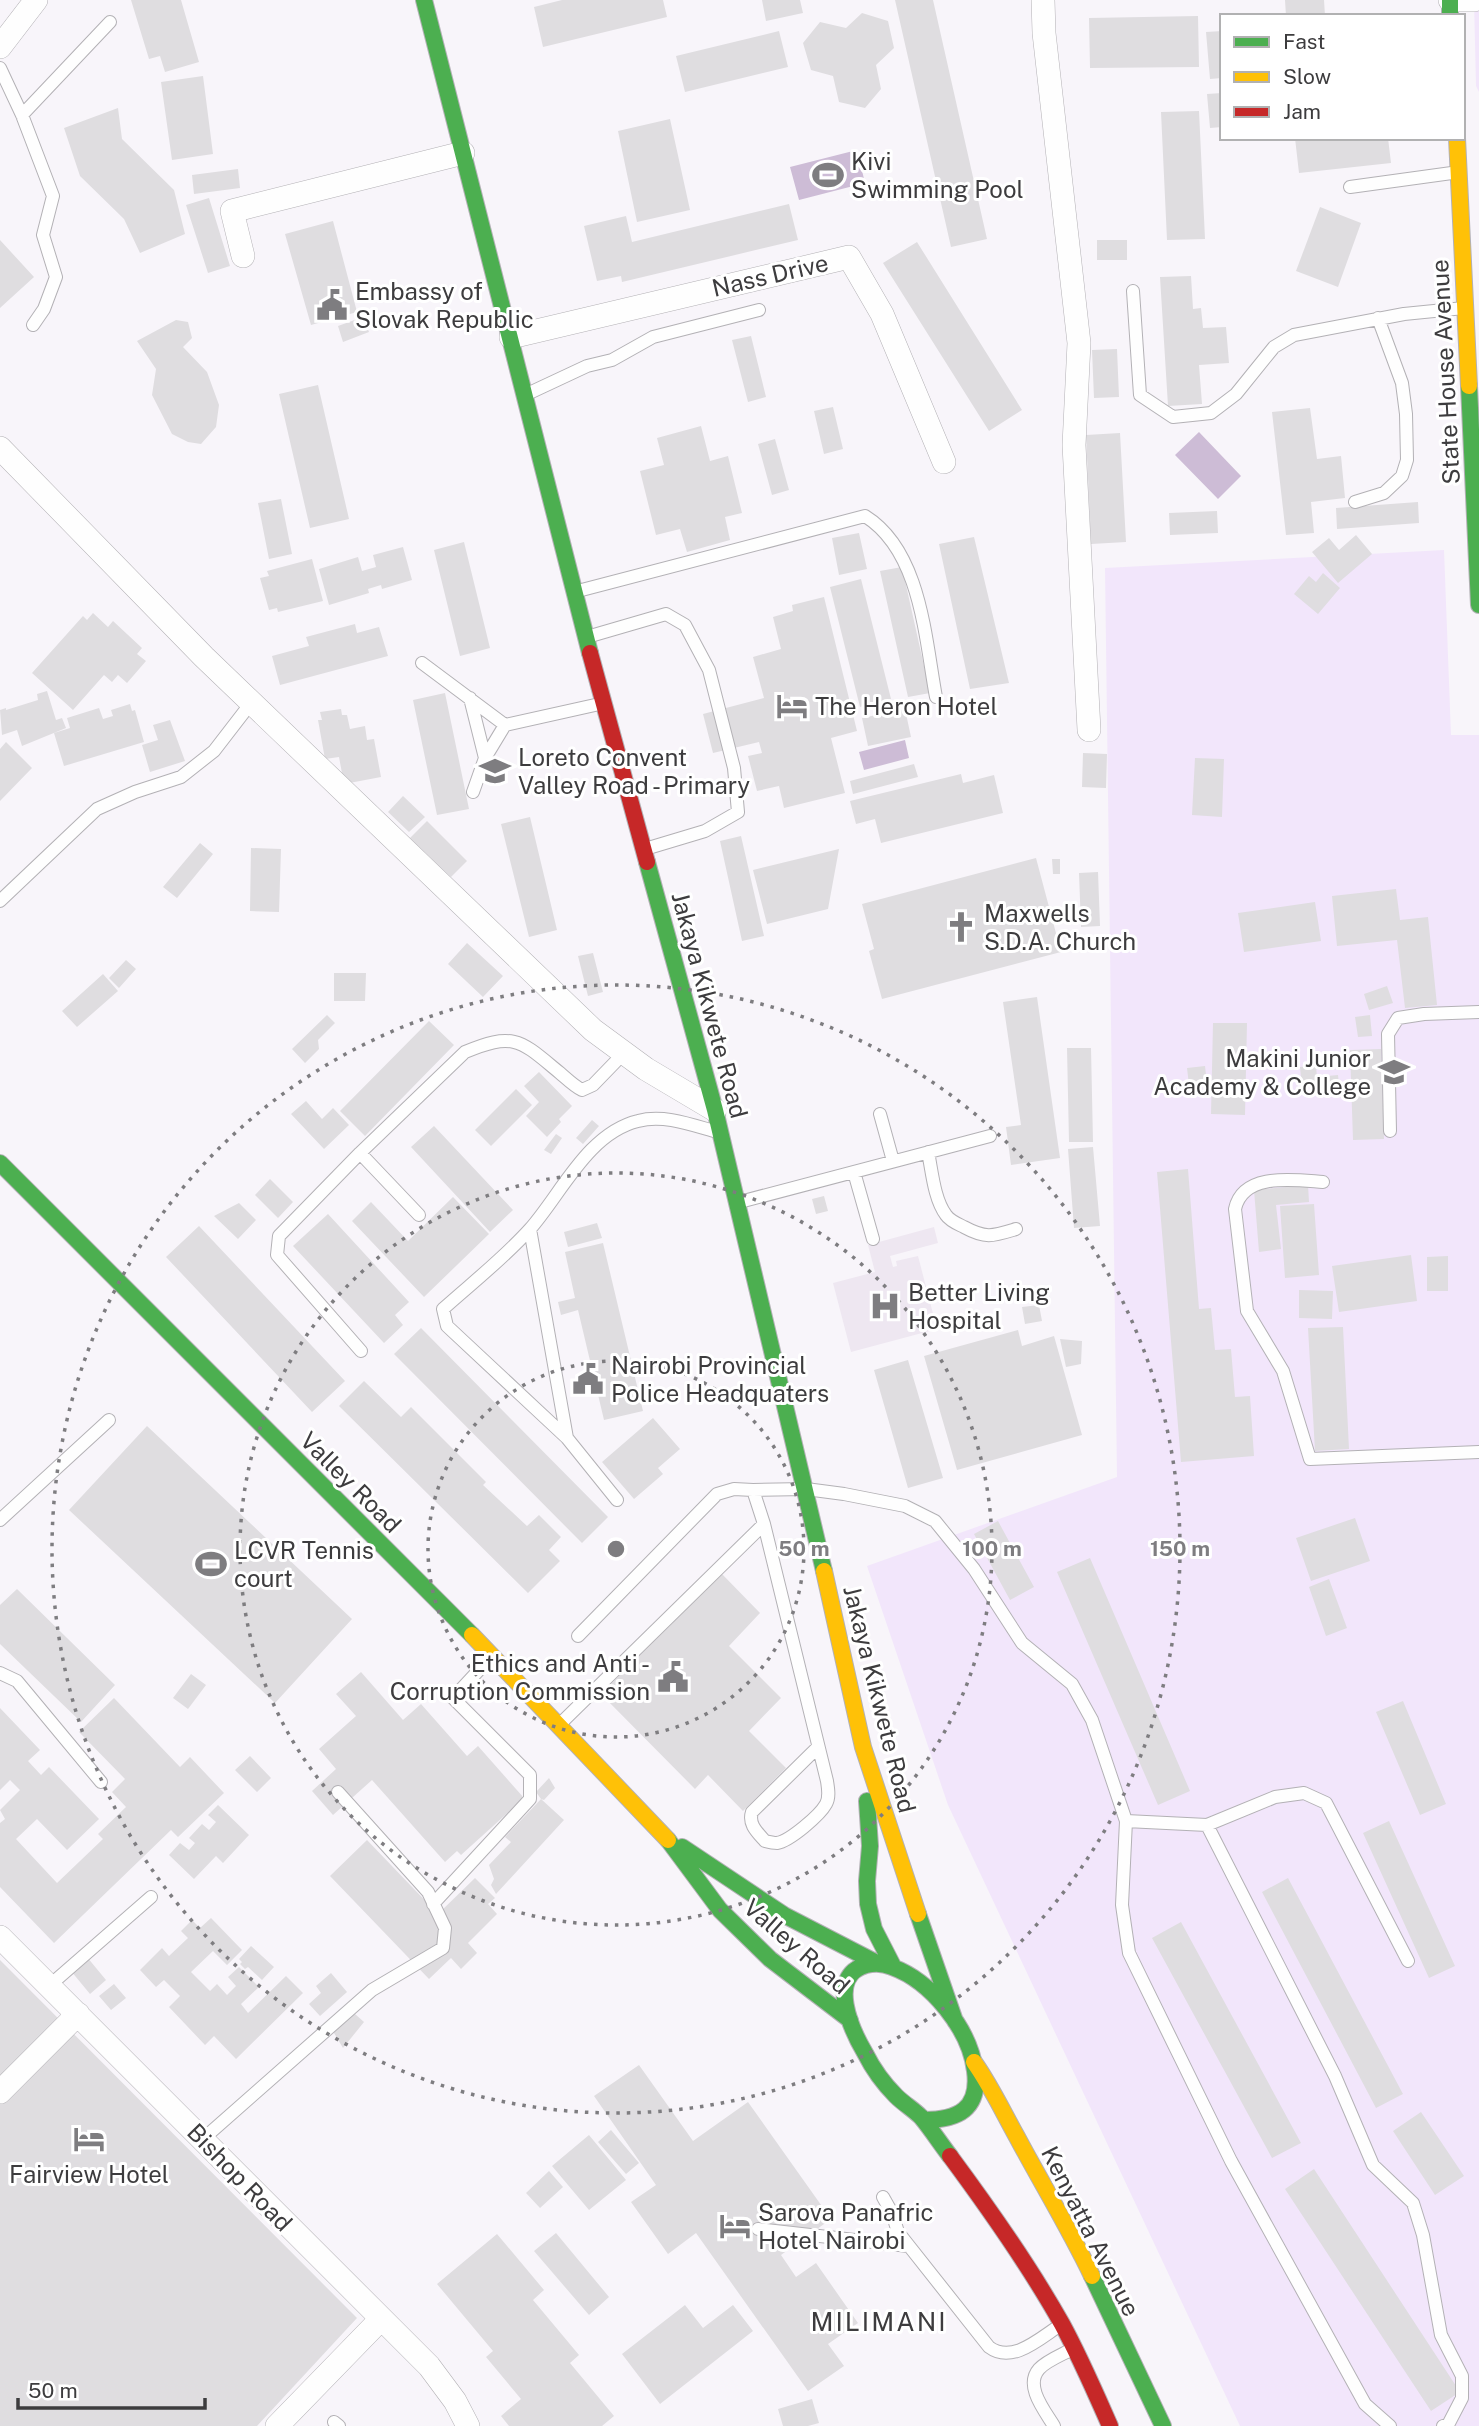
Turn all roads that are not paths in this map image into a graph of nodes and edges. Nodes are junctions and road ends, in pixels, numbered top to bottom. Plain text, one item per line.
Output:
1 (36, 0) edge
2 (424, 0) edge
3 (1043, 0) edge
4 (1450, 0) edge
5 (1474, 0) edge
6 (110, 22) dead end
7 (0, 47) edge
8 (0, 68) edge
9 (22, 115) junction
10 (1457, 140) edge
11 (463, 153) junction
12 (1459, 172) junction
13 (1350, 187) dead end
14 (1479, 228) edge
15 (1461, 229) junction
16 (243, 256) dead end
17 (1133, 291) dead end
18 (1464, 307) junction
19 (759, 310) dead end
20 (1378, 318) junction
21 (33, 325) dead end
22 (511, 337) junction
23 (524, 395) junction
24 (0, 449) edge
25 (944, 462) dead end
26 (1355, 502) dead end
27 (573, 592) junction
28 (1479, 604) edge
29 (586, 637) junction
30 (422, 663) dead end
31 (936, 697) dead end
32 (470, 698) junction
33 (251, 702) junction
34 (604, 703) junction
35 (505, 725) junction
36 (1089, 730) dead end
37 (485, 758) junction
38 (473, 792) dead end
39 (644, 849) junction
40 (0, 901) edge
41 (1479, 1012) edge
42 (624, 1053) junction
43 (880, 1114) dead end
44 (718, 1121) junction
45 (1390, 1131) dead end
46 (990, 1136) dead end
47 (928, 1152) junction
48 (360, 1153) junction
49 (893, 1161) junction
50 (0, 1163) edge
51 (854, 1172) junction
52 (1323, 1182) dead end
53 (736, 1203) junction
54 (419, 1215) dead end
55 (530, 1229) junction
56 (1016, 1229) dead end
57 (873, 1239) dead end
58 (361, 1350) dead end
59 (109, 1420) dead end
60 (567, 1438) junction
61 (1479, 1452) edge
62 (806, 1489) junction
63 (753, 1490) junction
64 (617, 1500) dead end
65 (0, 1520) edge
66 (764, 1524) junction
67 (578, 1636) dead end
68 (493, 1656) junction
69 (0, 1673) edge
70 (559, 1725) junction
71 (818, 1747) junction
72 (863, 1747) junction
73 (101, 1782) dead end
74 (338, 1792) dead end
75 (1126, 1821) junction
76 (1207, 1825) junction
77 (666, 1837) junction
78 (151, 1897) dead end
79 (433, 1904) junction
80 (0, 1937) edge
81 (1408, 1961) dead end
82 (875, 1962) junction
83 (892, 1964) junction
84 (49, 1986) junction
85 (78, 2014) junction
86 (850, 2020) junction
87 (955, 2021) junction
88 (973, 2060) junction
89 (0, 2092) edge
90 (924, 2120) junction
91 (203, 2139) junction
92 (883, 2197) dead end
93 (758, 2229) dead end
94 (908, 2246) junction
95 (381, 2319) junction
96 (1062, 2324) junction
97 (1074, 2348) junction
98 (277, 2426) edge
99 (468, 2426) edge
100 (1054, 2426) edge
101 (1110, 2426) edge
102 (1163, 2426) edge
103 (1390, 2426) edge
104 (1443, 2426) edge

1 - 7 street
2 - 11 main road, Jakaya Kikwete Road
3 - 36 street
4 - 5 street
6 - 9 lane
8 - 9 lane
9 - 21 lane
10 - 12 main road, State House Avenue
11 - 16 street
11 - 22 main road, Jakaya Kikwete Road
12 - 13 lane
12 - 15 main road, State House Avenue
14 - 15 lane
15 - 18 main road, State House Avenue
17 - 20 lane
18 - 20 lane
18 - 28 main road, State House Avenue
19 - 23 lane
20 - 26 lane
22 - 23 main road, Jakaya Kikwete Road
22 - 25 street, Nass Drive
23 - 27 main road, Jakaya Kikwete Road
24 - 33 street
27 - 29 main road, Jakaya Kikwete Road
27 - 31 lane
29 - 34 main road, Jakaya Kikwete Road
29 - 39 lane
30 - 32 lane
32 - 35 lane
32 - 37 lane
33 - 40 lane
33 - 42 street
34 - 35 lane
34 - 39 main road, Jakaya Kikwete Road
35 - 37 lane
37 - 38 lane
39 - 44 main road, Jakaya Kikwete Road
41 - 45 lane
42 - 44 street
42 - 48 lane
43 - 49 lane
44 - 53 main road, Jakaya Kikwete Road
44 - 55 lane
46 - 47 lane
47 - 49 lane
47 - 56 lane
48 - 54 lane
48 - 58 lane
49 - 51 lane
50 - 68 main road, Valley Road
51 - 53 lane
51 - 57 lane
52 - 61 lane
53 - 62 main road, Jakaya Kikwete Road
55 - 60 lane
55 - 60 lane
59 - 65 lane
60 - 64 lane
62 - 63 lane
62 - 72 main road, Jakaya Kikwete Road
62 - 75 lane
63 - 66 lane
63 - 67 lane
66 - 70 lane
66 - 71 lane
68 - 70 main road, Valley Road
68 - 79 lane
69 - 73 lane
70 - 77 main road, Valley Road
71 - 71 lane
72 - 83 main road
72 - 87 main road, Jakaya Kikwete Road
74 - 79 lane
75 - 76 lane
75 - 103 lane
76 - 81 lane
76 - 104 lane
77 - 82 main road, Valley Road
77 - 86 main road, Valley Road
78 - 84 lane
79 - 91 lane
80 - 84 street, Bishop Road
82 - 83 main road
82 - 86 main road
83 - 87 main road
84 - 85 street, Bishop Road
85 - 89 street
85 - 91 street, Bishop Road
86 - 90 main road
87 - 88 main road
88 - 90 main road
88 - 102 main road, Kenyatta Avenue
90 - 96 main road
91 - 95 street, Bishop Road
92 - 94 lane
93 - 94 lane
94 - 96 lane
95 - 98 street
95 - 99 street, Bishop Road
96 - 97 main road
97 - 100 lane
97 - 101 main road

